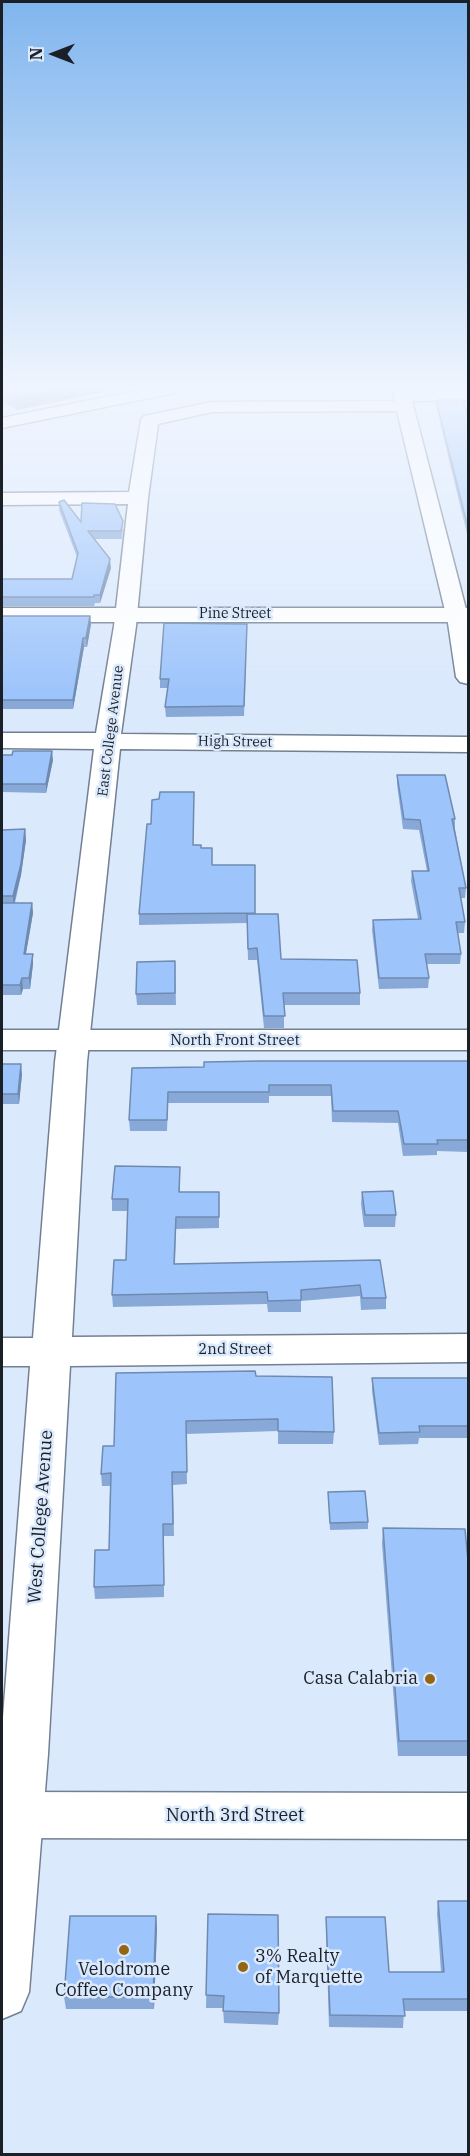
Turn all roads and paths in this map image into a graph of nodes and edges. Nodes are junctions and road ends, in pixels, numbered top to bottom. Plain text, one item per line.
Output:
1 (139, 489) edge
2 (428, 489) edge
3 (138, 498) junction
4 (2, 499) edge
5 (126, 614) junction
6 (2, 615) edge
7 (463, 615) edge
8 (468, 677) edge
9 (2, 740) edge
10 (107, 741) junction
11 (468, 745) edge
12 (2, 1040) edge
13 (468, 1040) edge
14 (73, 1041) junction
15 (468, 1348) edge
16 (52, 1351) junction
17 (2, 1352) edge
18 (10, 1815) edge
19 (468, 1816) edge
20 (2, 1992) edge

1 - 3 street, East College Avenue
2 - 7 street
3 - 4 street
3 - 5 street, East College Avenue
5 - 6 street, Pine Street
5 - 7 street, Pine Street
5 - 10 street, East College Avenue
7 - 8 street
9 - 10 street, High Street
10 - 11 street, High Street
10 - 14 street, East College Avenue
12 - 14 street, North Front Street
13 - 14 street, North Front Street
14 - 16 street, West College Avenue
15 - 16 street, 2nd Street
16 - 17 street, 2nd Street
16 - 18 street, West College Avenue
18 - 19 street, North 3rd Street
18 - 20 street, West College Avenue

